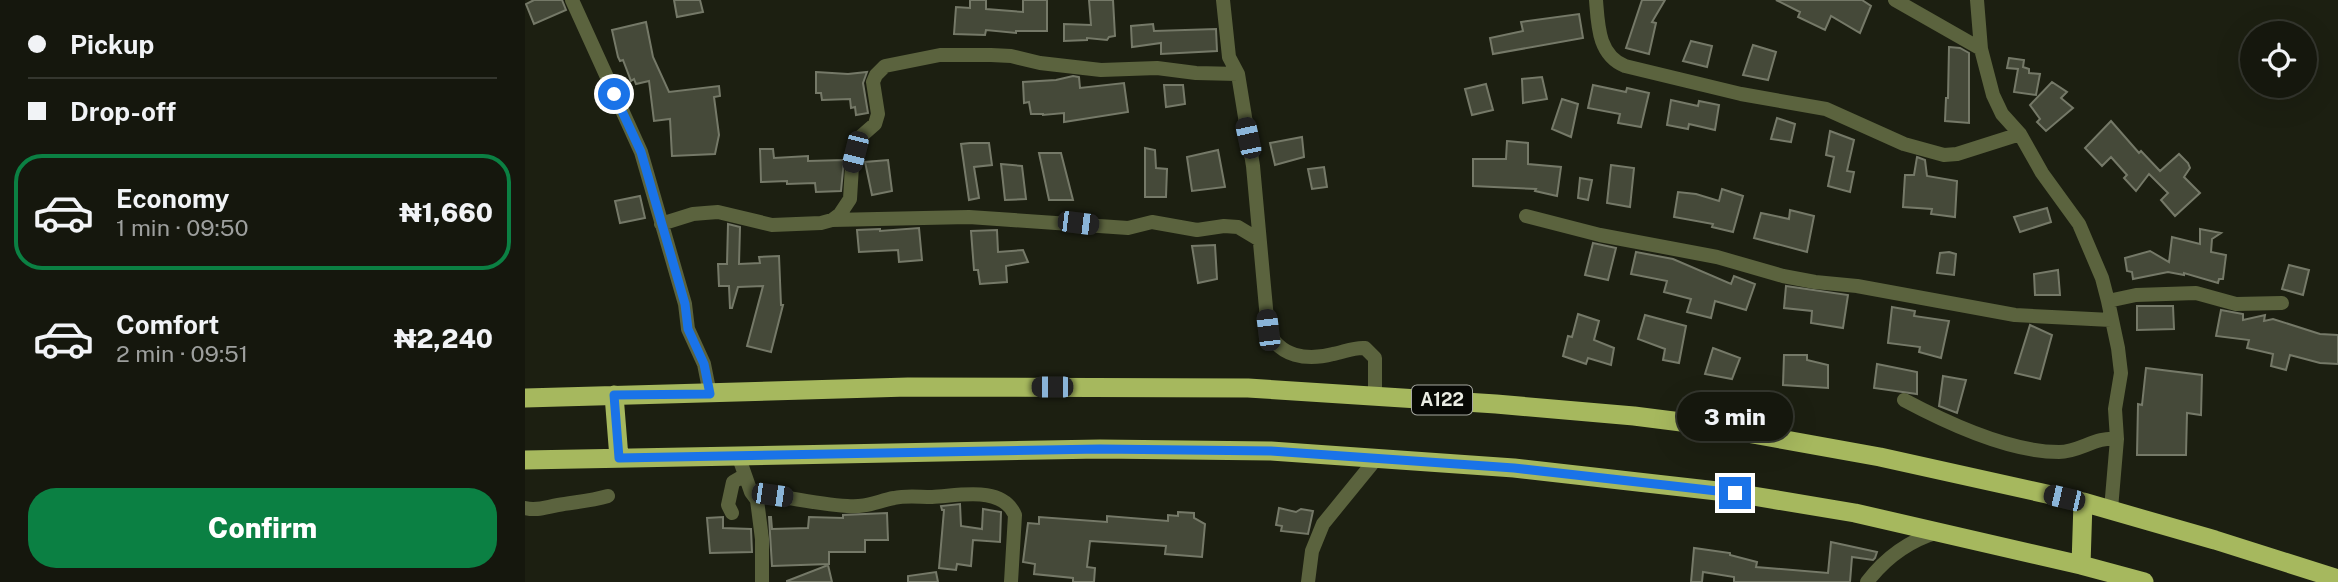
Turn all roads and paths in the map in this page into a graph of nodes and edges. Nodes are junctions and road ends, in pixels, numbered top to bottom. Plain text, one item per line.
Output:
1 (572, 0) edge
2 (1223, 0) edge
3 (1596, 0) edge
4 (1895, 0) edge
5 (1977, 0) edge
6 (1981, 50) junction
7 (1238, 74) junction
8 (2020, 134) junction
9 (1526, 216) dead end
10 (832, 220) junction
11 (661, 224) junction
12 (1258, 239) junction
13 (2108, 301) junction
14 (2282, 303) dead end
15 (2111, 320) junction
16 (710, 394) junction
17 (614, 395) junction
18 (1375, 396) junction
19 (525, 398) edge
20 (1904, 400) dead end
21 (2117, 439) junction
22 (738, 455) junction
23 (619, 458) junction
24 (1376, 459) junction
25 (525, 460) edge
26 (745, 475) junction
27 (751, 492) junction
28 (607, 496) dead end
29 (2083, 502) junction
30 (525, 509) edge
31 (2111, 509) junction
32 (732, 513) dead end
33 (1905, 524) junction
34 (1939, 532) junction
35 (1899, 550) junction
36 (2081, 565) junction
37 (2338, 579) edge
38 (762, 582) edge
39 (1011, 582) edge
40 (1308, 582) edge
41 (1867, 582) edge
42 (2144, 582) edge

1 - 11 street
2 - 7 street
3 - 8 street
4 - 6 street
5 - 6 street
6 - 8 street
7 - 10 street
7 - 12 street
8 - 13 street
9 - 15 street
10 - 11 street
10 - 12 street
11 - 16 street
12 - 18 street
13 - 14 street
13 - 15 street
15 - 21 street
16 - 17 highway, A122
16 - 18 highway, A122
17 - 19 highway, A122
17 - 23 highway
18 - 29 highway, A122
20 - 21 street
21 - 31 street
22 - 23 highway
22 - 24 highway
22 - 26 street
23 - 25 highway
24 - 33 highway
24 - 40 street
26 - 27 street
26 - 32 street
27 - 38 street
27 - 39 street
28 - 30 street
29 - 31 highway, A122
29 - 36 highway
31 - 37 highway, A122
33 - 34 highway
33 - 35 street
34 - 35 street
34 - 36 highway
35 - 41 street
36 - 42 highway

